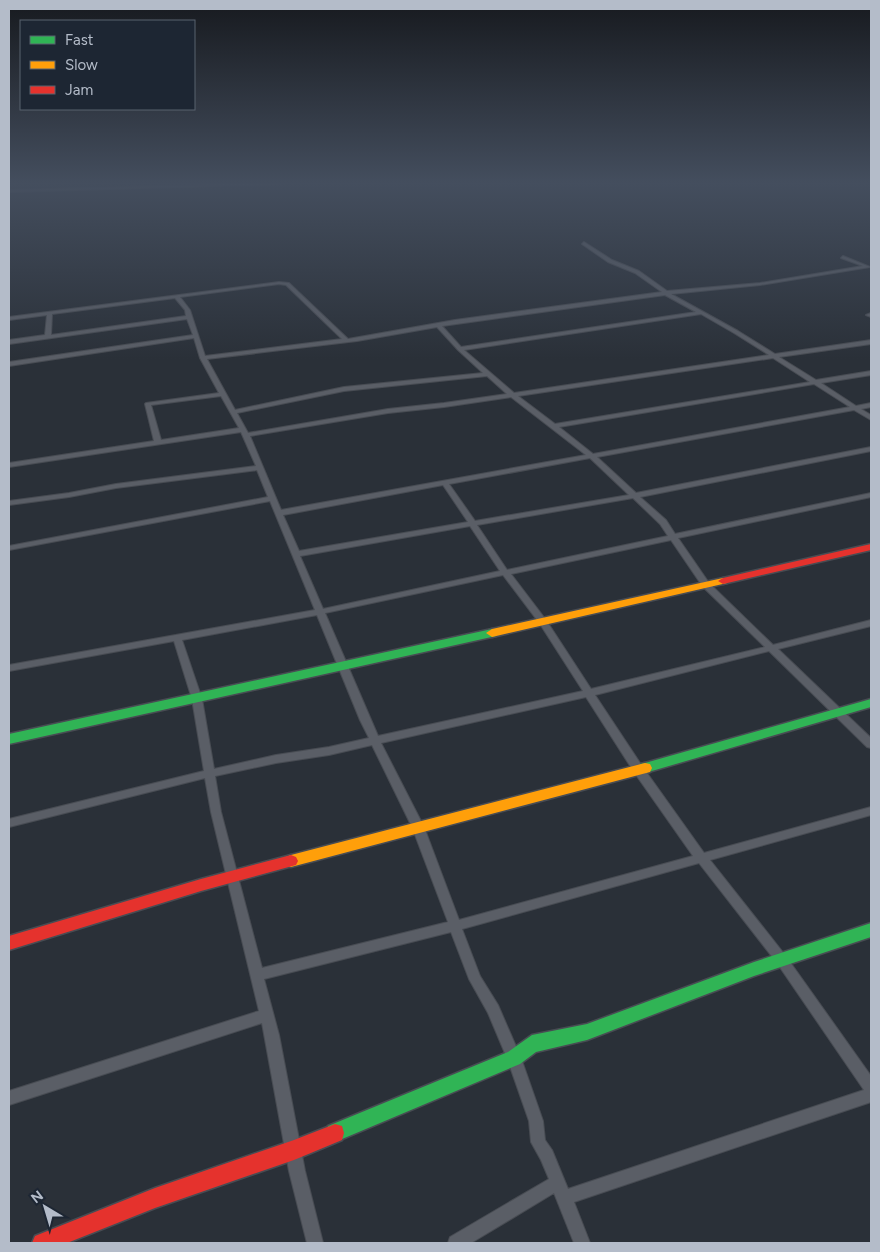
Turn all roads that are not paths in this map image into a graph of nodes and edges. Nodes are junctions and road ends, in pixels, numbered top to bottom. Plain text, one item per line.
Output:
1 (584, 243) dead end
2 (843, 257) dead end
3 (869, 267) edge
4 (666, 293) junction
5 (176, 296) junction
6 (50, 313) junction
7 (700, 313) junction
8 (190, 317) junction
9 (9, 318) edge
10 (438, 325) junction
11 (195, 336) junction
12 (48, 337) junction
13 (346, 340) junction
14 (9, 342) edge
15 (871, 342) edge
16 (460, 349) junction
17 (774, 356) junction
18 (203, 358) junction
19 (9, 364) edge
20 (871, 373) edge
21 (489, 374) junction
22 (814, 382) junction
23 (223, 394) junction
24 (511, 394) junction
25 (871, 405) edge
26 (856, 408) junction
27 (234, 412) junction
28 (871, 418) edge
29 (555, 426) junction
30 (244, 432) junction
31 (158, 443) junction
32 (871, 449) edge
33 (592, 456) junction
34 (9, 465) edge
35 (260, 468) junction
36 (445, 483) junction
37 (871, 495) edge
38 (634, 496) junction
39 (272, 498) junction
40 (9, 503) edge
41 (279, 513) junction
42 (474, 524) junction
43 (673, 536) junction
44 (871, 547) edge
45 (9, 548) edge
46 (297, 554) junction
47 (505, 572) junction
48 (706, 585) junction
49 (319, 612) junction
50 (543, 622) junction
51 (871, 623) edge
52 (177, 638) junction
53 (772, 647) junction
54 (9, 668) edge
55 (343, 668) junction
56 (588, 693) junction
57 (197, 699) junction
58 (871, 703) edge
59 (838, 711) junction
60 (9, 739) edge
61 (377, 740) junction
62 (871, 744) edge
63 (638, 769) junction
64 (208, 774) junction
65 (871, 811) edge
66 (9, 823) edge
67 (418, 827) junction
68 (701, 858) junction
69 (233, 877) junction
70 (455, 926) junction
71 (871, 930) edge
72 (9, 943) edge
73 (781, 959) junction
74 (257, 976) junction
75 (267, 1015) junction
76 (514, 1058) junction
77 (871, 1088) edge
78 (871, 1095) edge
79 (9, 1098) edge
80 (294, 1150) junction
81 (557, 1183) junction
82 (564, 1198) junction
83 (42, 1243) edge
84 (315, 1243) edge
85 (456, 1243) edge
86 (582, 1243) edge

1 - 4 street
2 - 3 street
3 - 4 street
4 - 7 street
4 - 10 street
5 - 6 street
5 - 8 street
5 - 13 street
6 - 9 street
6 - 12 street
7 - 16 street
7 - 17 street
8 - 11 street
8 - 12 street
10 - 13 street
10 - 16 street
11 - 18 street
11 - 19 street
12 - 14 street
13 - 18 street
15 - 17 street
16 - 21 street
17 - 22 street
17 - 24 street
18 - 23 street
20 - 22 street
21 - 24 street
21 - 27 street
22 - 26 street
22 - 29 street
23 - 27 street
23 - 31 street
24 - 29 street
24 - 30 street
25 - 26 street
26 - 28 street
26 - 33 street
27 - 30 street
29 - 33 street
30 - 31 street
30 - 35 street
31 - 34 street
32 - 38 street
33 - 36 street
33 - 38 street
35 - 39 street
35 - 40 street
36 - 41 street
36 - 42 street
37 - 43 street
38 - 42 street
38 - 43 street
39 - 41 street
39 - 45 street
41 - 46 street
42 - 46 street
42 - 47 street
43 - 47 street
43 - 48 street
44 - 48 street
46 - 49 street
47 - 49 street
47 - 50 street
48 - 50 street
48 - 53 street
49 - 52 street
49 - 55 street
50 - 55 street
50 - 56 street
51 - 53 street
52 - 54 street
52 - 57 street
53 - 56 street
53 - 59 street
55 - 57 street
55 - 61 street
56 - 61 street
56 - 63 street
57 - 60 street
57 - 64 street
58 - 59 street
59 - 62 street
59 - 63 street
61 - 64 street
61 - 67 street
63 - 67 street
63 - 68 street
64 - 66 street
64 - 69 street
65 - 68 street
67 - 69 street
67 - 70 street
68 - 70 street
68 - 73 street
69 - 72 street
69 - 74 street
70 - 74 street
70 - 76 street
71 - 73 street
73 - 76 street
73 - 77 street
74 - 75 street
75 - 79 street
75 - 80 street
76 - 80 street
76 - 81 street
78 - 82 street
80 - 83 street
80 - 84 street
81 - 82 street
81 - 85 street
82 - 86 street

